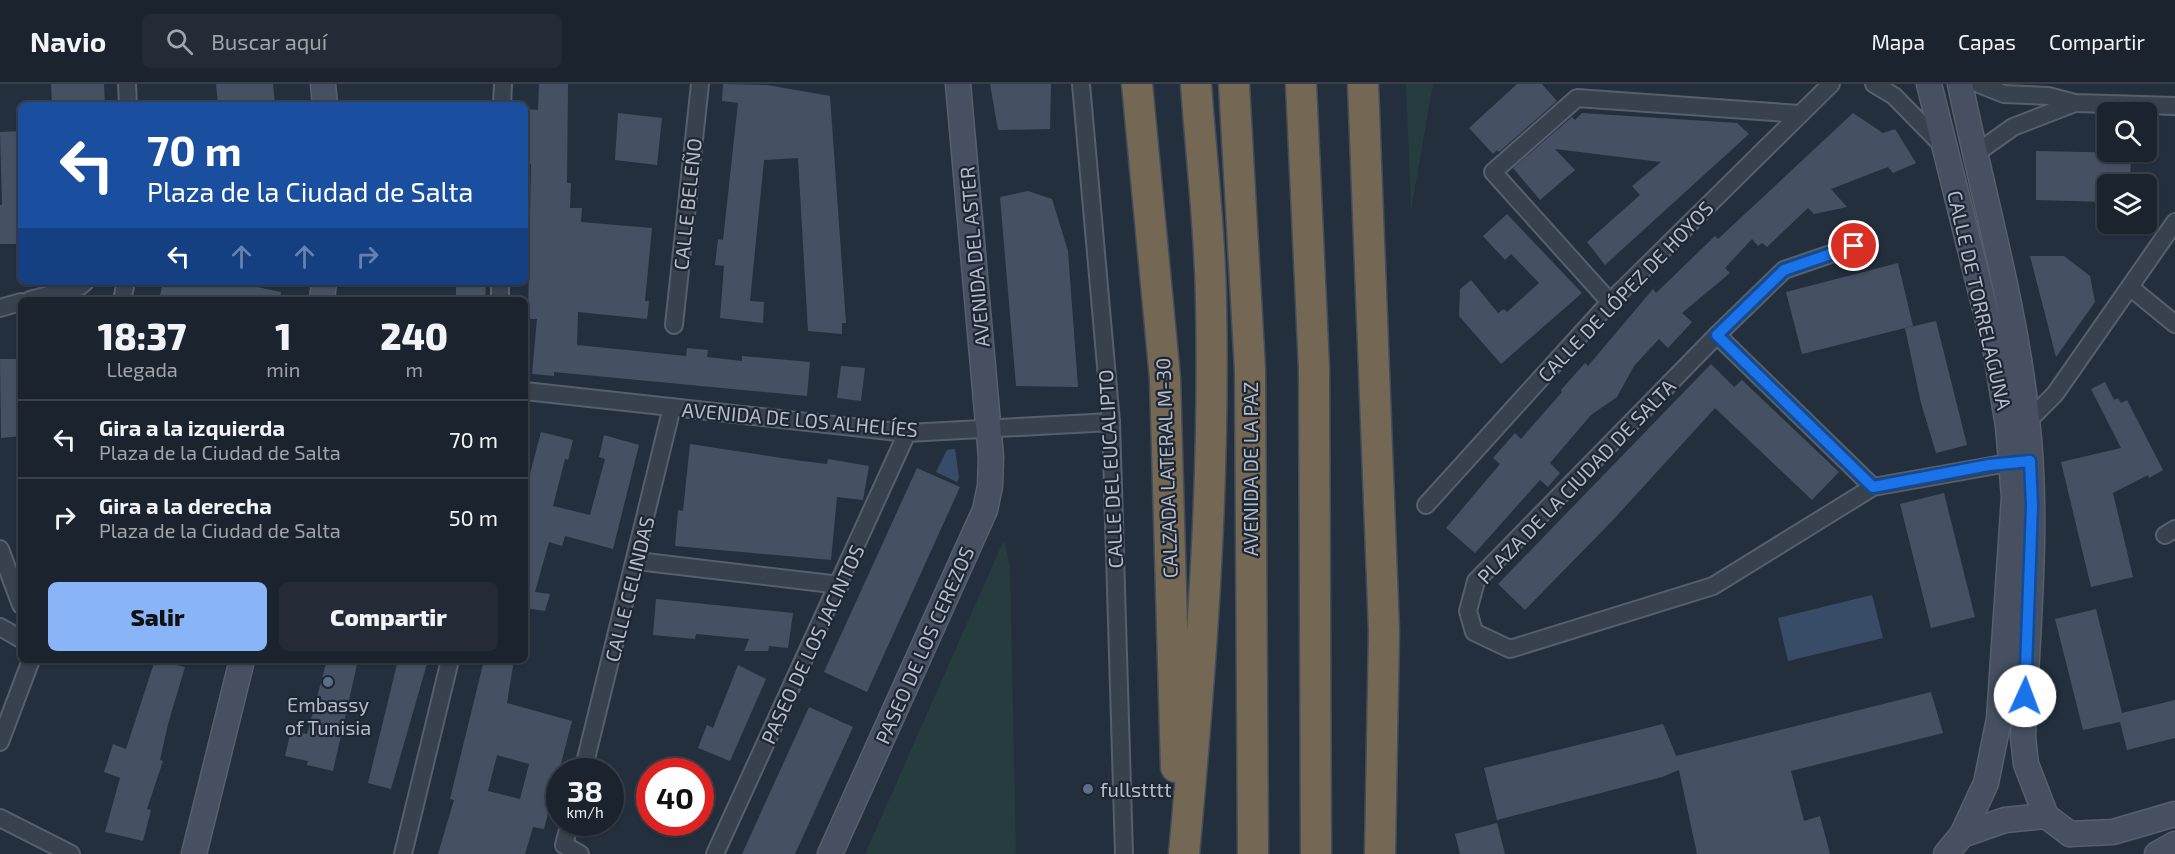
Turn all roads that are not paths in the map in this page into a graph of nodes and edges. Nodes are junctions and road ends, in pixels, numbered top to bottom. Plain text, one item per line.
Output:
1 (127, 84) edge
2 (323, 84) edge
3 (502, 84) edge
4 (700, 84) edge
5 (958, 84) edge
6 (1081, 84) edge
7 (1137, 84) edge
8 (1196, 84) edge
9 (1234, 84) edge
10 (1301, 84) edge
11 (1363, 84) edge
12 (1831, 84) edge
13 (1874, 84) edge
14 (1929, 84) edge
15 (1960, 84) edge
16 (1979, 84) edge
17 (129, 102) edge
18 (325, 102) edge
19 (502, 102) edge
20 (2075, 104) junction
21 (2175, 106) edge
22 (1800, 114) junction
23 (1947, 150) junction
24 (1975, 154) junction
25 (2175, 222) edge
26 (1854, 246) dead end
27 (81, 285) edge
28 (2131, 288) junction
29 (41, 297) edge
30 (1211, 298) junction
31 (1610, 302) junction
32 (18, 303) edge
33 (0, 308) edge
34 (2175, 324) edge
35 (674, 325) dead end
36 (1717, 335) junction
37 (528, 391) edge
38 (672, 407) junction
39 (2028, 420) junction
40 (1111, 422) junction
41 (989, 430) junction
42 (907, 433) junction
43 (2017, 459) junction
44 (1873, 487) junction
45 (1425, 505) dead end
46 (0, 549) edge
47 (637, 561) junction
48 (840, 585) junction
49 (18, 597) edge
50 (0, 627) edge
51 (18, 637) edge
52 (31, 663) edge
53 (241, 663) edge
54 (449, 663) edge
55 (1251, 693) junction
56 (0, 742) edge
57 (586, 758) edge
58 (2175, 814) edge
59 (2046, 816) junction
60 (0, 818) edge
61 (1962, 835) junction
62 (566, 836) edge
63 (2070, 844) edge
64 (2175, 844) edge
65 (40, 846) edge
66 (71, 854) edge
67 (194, 854) edge
68 (403, 854) edge
69 (580, 854) edge
70 (715, 854) edge
71 (830, 854) edge
72 (1124, 854) edge
73 (1179, 854) edge
74 (1184, 854) edge
75 (1253, 854) edge
76 (1317, 854) edge
77 (1380, 854) edge
78 (1946, 854) edge
79 (2157, 854) edge

1 - 17 street
2 - 18 street
3 - 19 street
4 - 35 street, CALLE BELEÑO
5 - 41 street, AVENIDA DEL ASTER
6 - 40 street, CALLE DEL EUCALIPTO
7 - 73 highway, CALZADA LATERAL M-30
8 - 30 highway
9 - 55 highway, AVENIDA DE LA PAZ
10 - 76 highway
11 - 77 highway
12 - 22 street, CALLE DE LÓPEZ DE HOYOS
13 - 23 street
14 - 23 street, CALLE DE TORRELAGUNA
15 - 24 street, CALLE DE TORRELAGUNA
16 - 20 street
20 - 21 street
20 - 24 street
22 - 31 street, CALLE DE LÓPEZ DE HOYOS
22 - 31 street
23 - 43 street, CALLE DE TORRELAGUNA
24 - 39 street, CALLE DE TORRELAGUNA
25 - 28 street
26 - 36 street, PLAZA DE LA CIUDAD DE SALTA
27 - 29 street
28 - 34 street
28 - 39 street
30 - 55 highway
30 - 74 highway
31 - 45 street, CALLE DE LÓPEZ DE HOYOS
32 - 33 street
36 - 44 street
36 - 44 street, PLAZA DE LA CIUDAD DE SALTA
37 - 38 street, AVENIDA DE LOS ALHELÍES
38 - 42 street, AVENIDA DE LOS ALHELÍES
38 - 47 street, CALLE CELINDAS
39 - 43 street, CALLE DE TORRELAGUNA
40 - 41 street, AVENIDA DE LOS ALHELÍES
40 - 72 street, CALLE DEL EUCALIPTO
41 - 42 street, AVENIDA DE LOS ALHELÍES
41 - 71 street, PASEO DE LOS CEREZOS
42 - 48 street, PASEO DE LOS JACINTOS
43 - 44 street, PLAZA DE LA CIUDAD DE SALTA
43 - 59 street, CALLE DE TORRELAGUNA
43 - 61 street, CALLE DE TORRELAGUNA
46 - 49 street
47 - 48 street
47 - 57 street, CALLE CELINDAS
48 - 70 street, PASEO DE LOS JACINTOS
50 - 51 street
52 - 56 street
53 - 67 street
54 - 68 street
55 - 75 highway, AVENIDA DE LA PAZ
58 - 63 street
59 - 61 street
59 - 63 street
60 - 65 street
61 - 78 street, CALLE DE TORRELAGUNA
62 - 69 street
64 - 79 street
65 - 66 street

